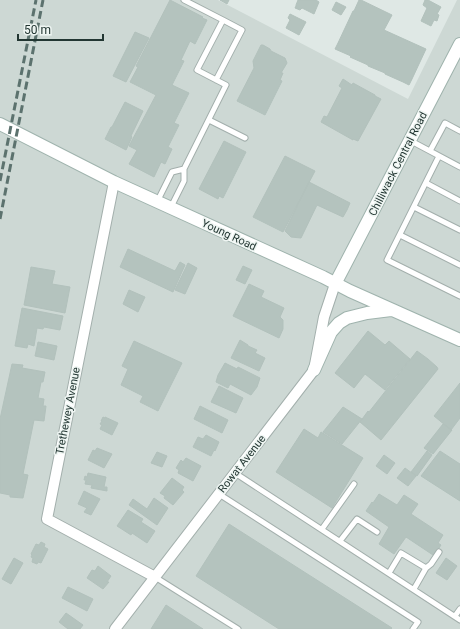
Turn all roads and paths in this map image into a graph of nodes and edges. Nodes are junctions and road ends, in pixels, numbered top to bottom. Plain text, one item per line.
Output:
1 (184, 0) edge
2 (223, 20) junction
3 (460, 44) edge
4 (216, 80) junction
5 (209, 120) junction
6 (0, 124) edge
7 (460, 130) edge
8 (245, 138) dead end
9 (410, 141) junction
10 (430, 152) junction
11 (439, 156) junction
12 (460, 167) edge
13 (184, 169) junction
14 (114, 182) junction
15 (426, 183) junction
16 (460, 201) edge
17 (158, 202) junction
18 (414, 207) junction
19 (170, 208) junction
20 (460, 230) edge
21 (400, 234) junction
22 (460, 265) edge
23 (336, 284) junction
24 (460, 296) edge
25 (392, 310) junction
26 (460, 340) edge
27 (314, 370) junction
28 (235, 473) junction
29 (354, 484) dead end
30 (219, 494) junction
31 (322, 529) junction
32 (377, 532) dead end
33 (340, 541) junction
34 (439, 552) dead end
35 (426, 568) junction
36 (389, 573) junction
37 (155, 576) junction
38 (414, 589) junction
39 (460, 609) edge
40 (455, 616) junction
41 (460, 620) edge
42 (115, 629) edge
43 (238, 629) edge
44 (412, 629) edge

1 - 2 lane
2 - 4 lane
2 - 4 lane
3 - 9 main road, Chilliwack Central Road
4 - 5 lane
5 - 8 lane
5 - 13 lane
6 - 14 main road, Young Road
7 - 10 lane
9 - 10 lane
9 - 23 main road, Chilliwack Central Road
10 - 11 lane
11 - 12 lane
11 - 15 lane
13 - 17 lane
13 - 19 lane
14 - 17 main road, Young Road
14 - 37 street, Trethewey Avenue
15 - 16 lane
15 - 18 lane
17 - 19 main road, Young Road
18 - 20 lane
18 - 21 lane
19 - 23 main road, Young Road
21 - 22 lane
21 - 24 lane
23 - 25 main road, Young Road
23 - 27 street, Rowat Avenue
25 - 26 main road, Young Road
25 - 27 main road
27 - 28 street, Rowat Avenue
28 - 30 street, Rowat Avenue
28 - 31 lane
29 - 31 lane
30 - 37 street, Rowat Avenue
30 - 44 lane
31 - 33 lane
32 - 33 lane
33 - 36 lane
34 - 35 lane
35 - 36 lane
35 - 38 lane
36 - 38 lane
37 - 42 street, Rowat Avenue
37 - 43 lane
38 - 40 lane
39 - 40 lane
40 - 41 lane

